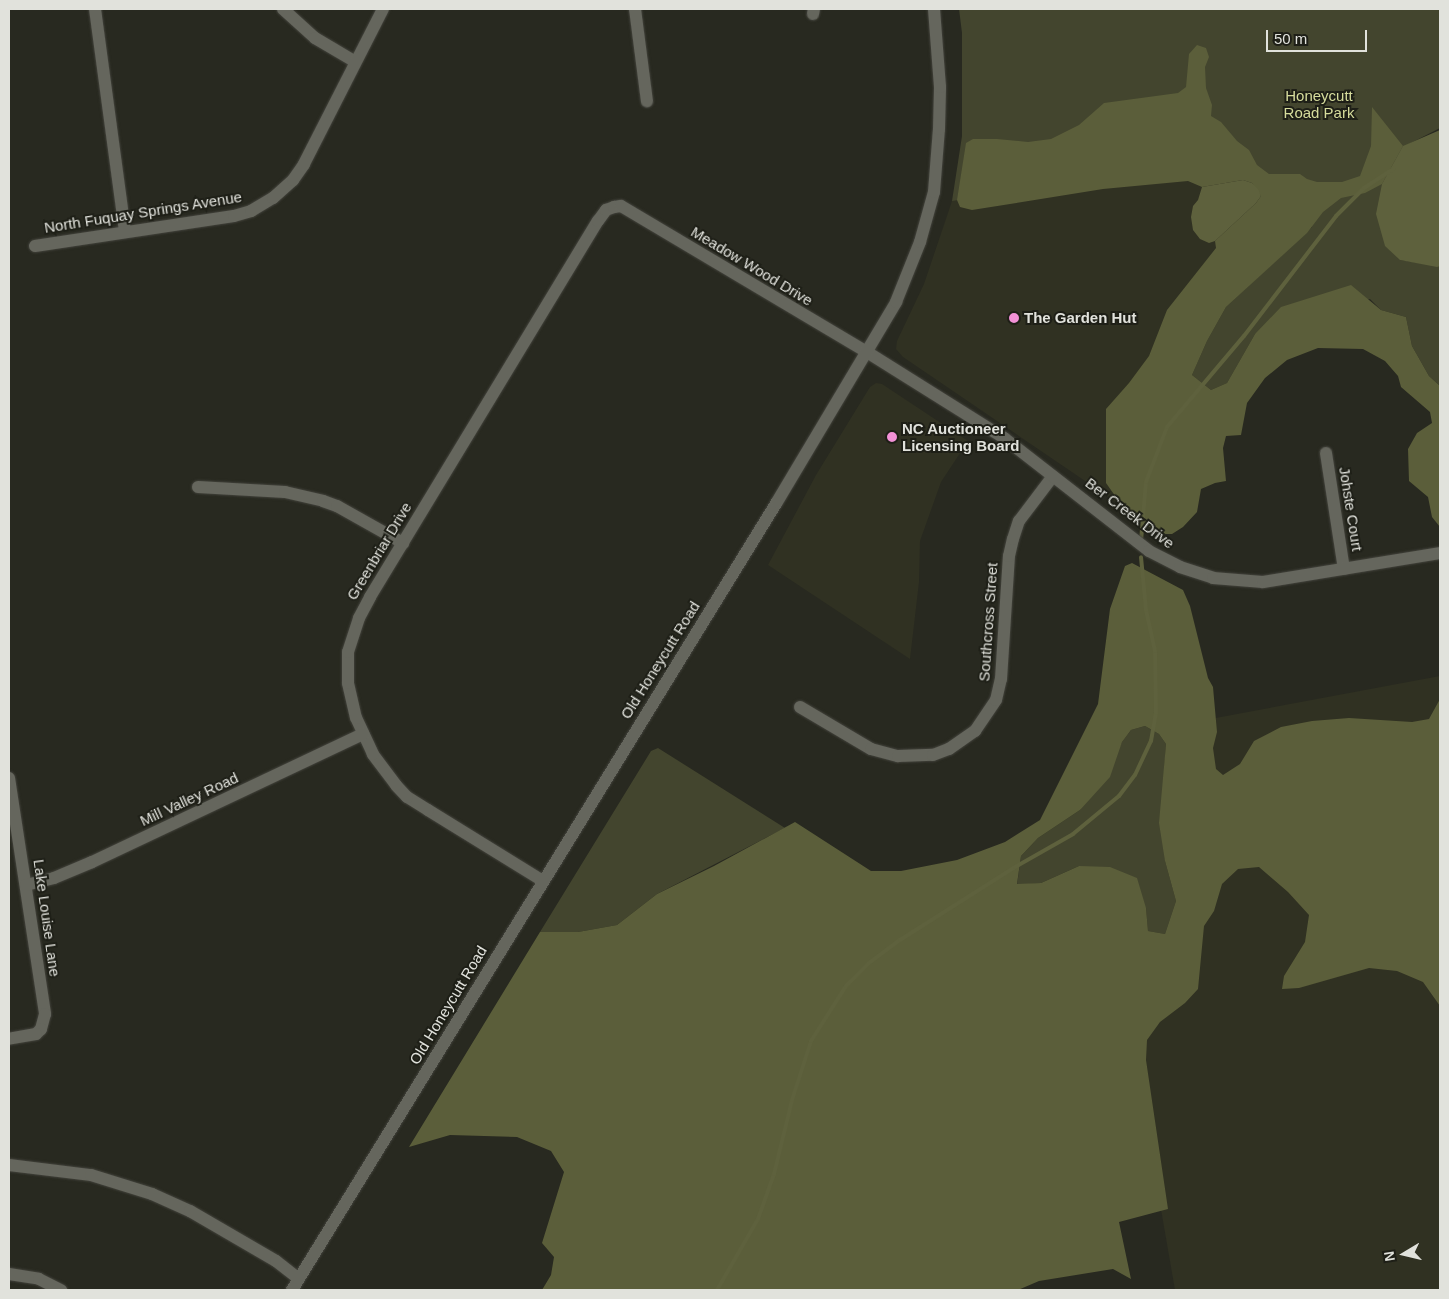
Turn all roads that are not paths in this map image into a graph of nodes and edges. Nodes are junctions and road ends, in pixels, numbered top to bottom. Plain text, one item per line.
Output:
1 (95, 9) edge
2 (284, 9) edge
3 (383, 9) edge
4 (635, 9) edge
5 (934, 9) edge
6 (354, 61) junction
7 (647, 101) dead end
8 (621, 206) joint
9 (125, 231) junction
10 (35, 246) dead end
11 (867, 352) junction
12 (1326, 454) dead end
13 (1053, 476) junction
14 (198, 487) dead end
15 (403, 543) junction
16 (1440, 553) edge
17 (1344, 569) junction
18 (800, 707) dead end
19 (363, 734) junction
20 (9, 778) edge
21 (543, 881) junction
22 (26, 885) junction
23 (9, 1038) edge
24 (9, 1165) edge
25 (9, 1274) edge
26 (299, 1279) junction
27 (61, 1290) edge
28 (292, 1290) edge

1 - 9 street
2 - 6 street
3 - 6 street, North Fuquay Springs Avenue
4 - 7 street
5 - 11 street, Old Honeycutt Road
6 - 9 street, North Fuquay Springs Avenue
8 - 11 street, Meadow Wood Drive
8 - 15 street, Greenbriar Drive
9 - 10 street, North Fuquay Springs Avenue
11 - 13 street, Ber Creek Drive
11 - 21 street, Old Honeycutt Road
12 - 17 street, Johste Court
13 - 17 street, Ber Creek Drive
13 - 18 street, Southcross Street
14 - 15 street
15 - 19 street, Greenbriar Drive
16 - 17 street, Ber Creek Drive
19 - 21 street, Greenbriar Drive
19 - 22 street, Mill Valley Road
20 - 22 street, Lake Louise Lane
21 - 26 street, Old Honeycutt Road
22 - 23 street, Lake Louise Lane
24 - 26 street
25 - 27 street
26 - 28 street, Old Honeycutt Road

